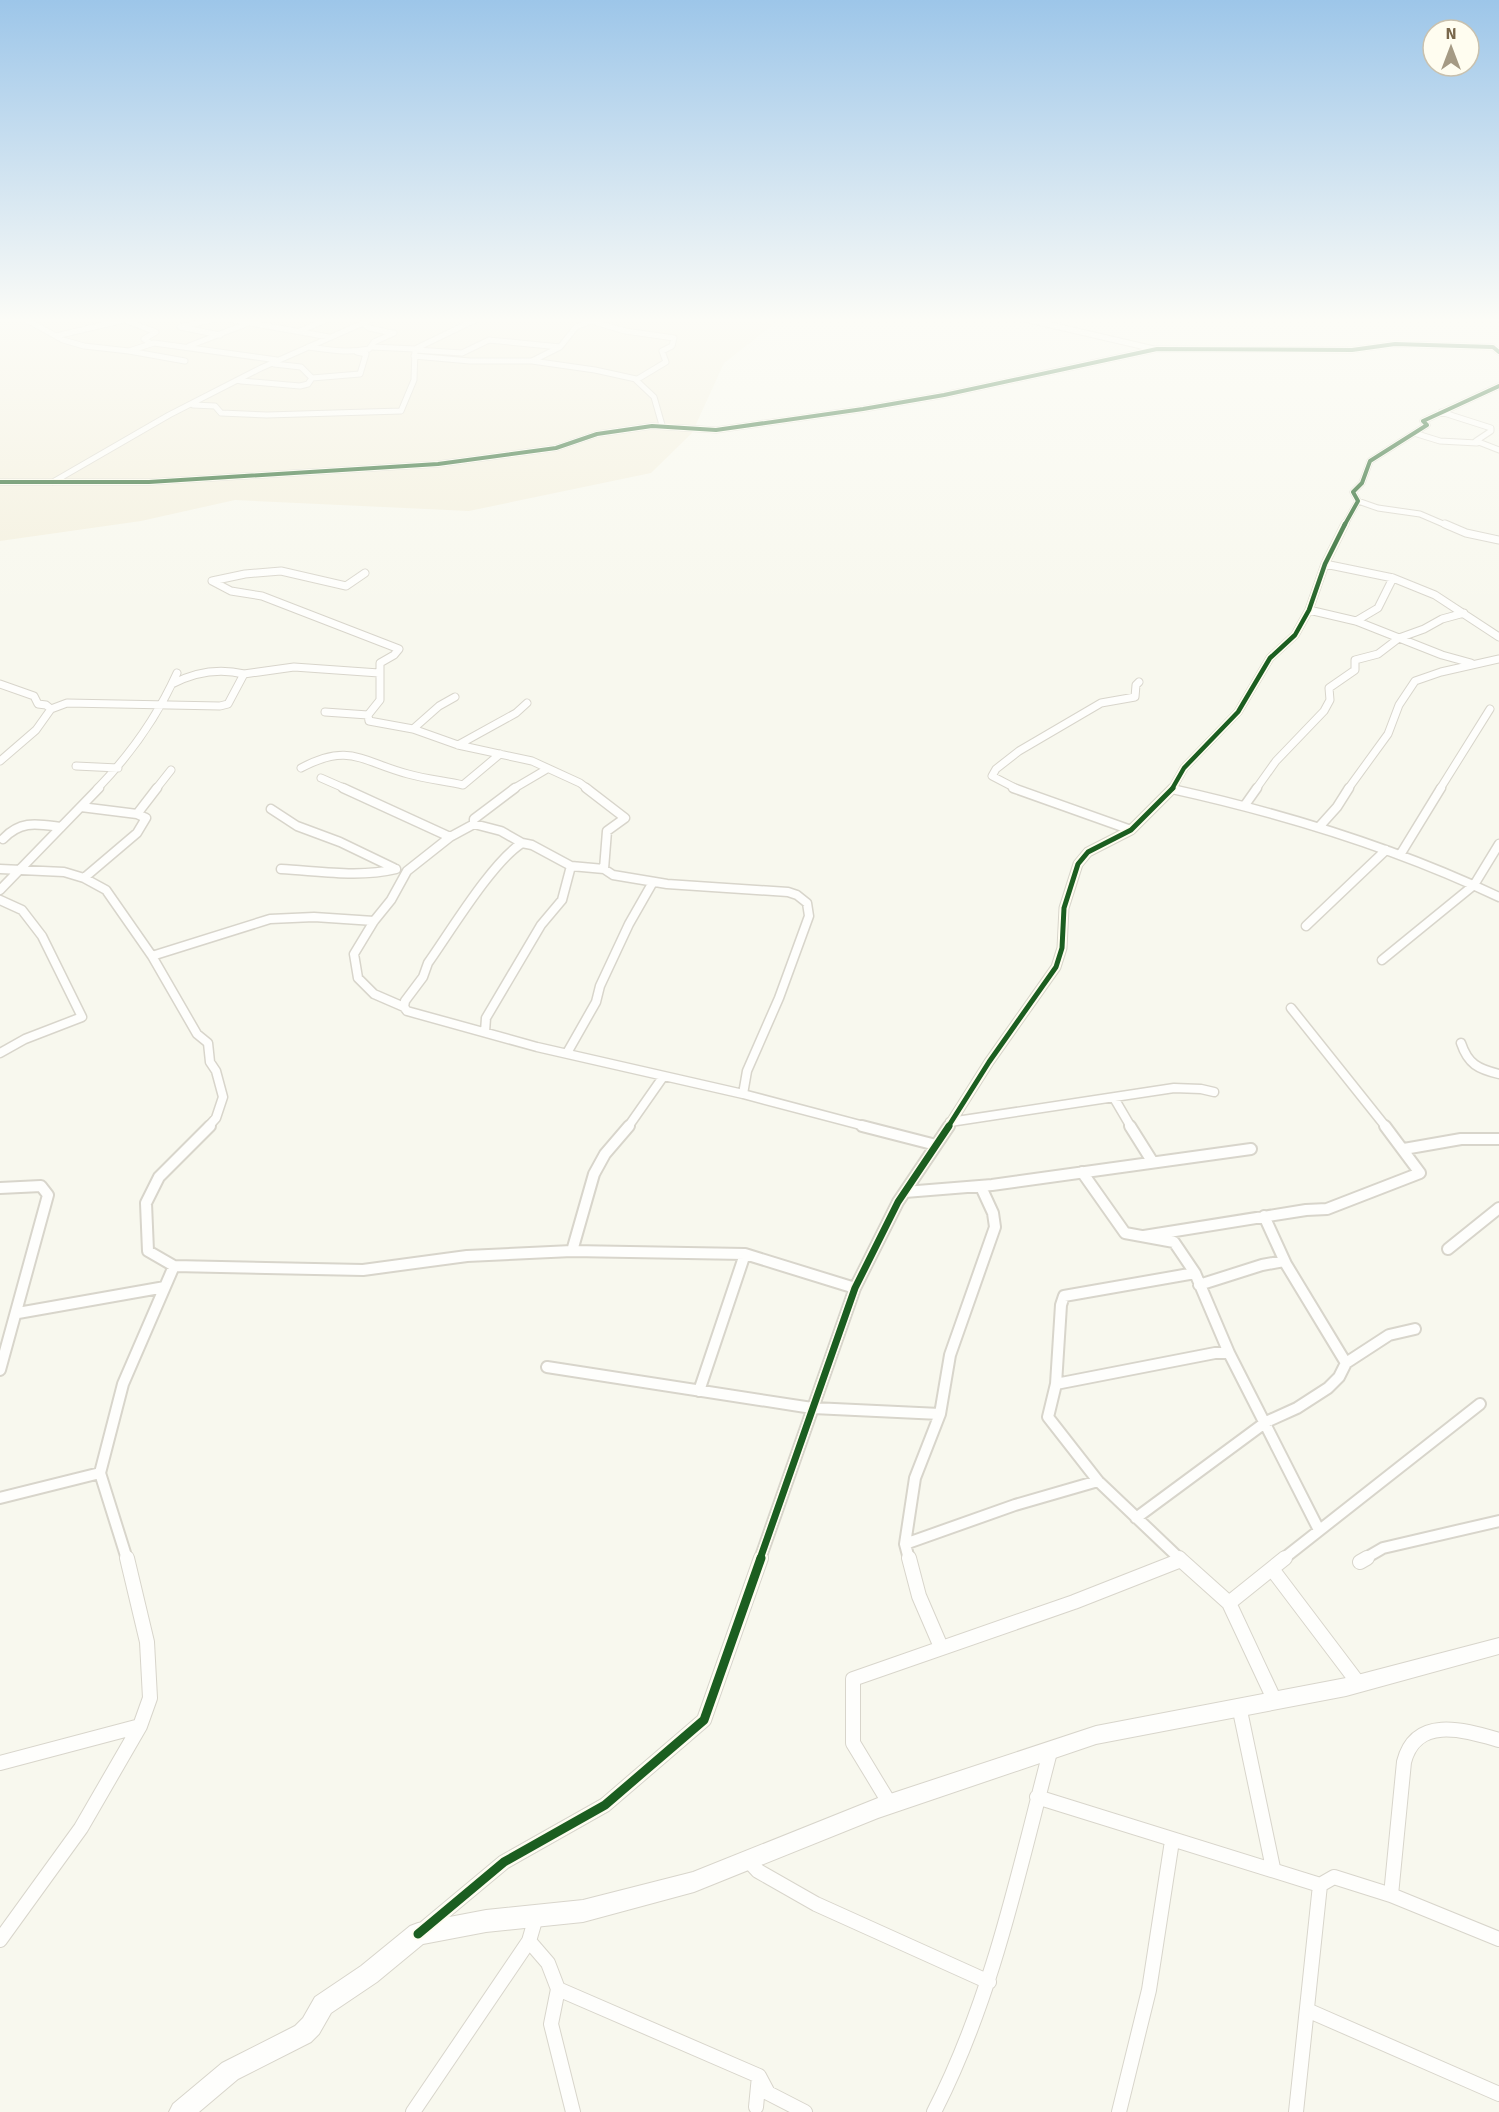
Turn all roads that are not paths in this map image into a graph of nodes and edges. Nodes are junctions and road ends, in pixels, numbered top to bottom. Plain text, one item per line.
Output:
1 (168, 418) edge
2 (660, 418) edge
3 (807, 418) edge
4 (1430, 418) edge
5 (1458, 418) edge
6 (662, 426) junction
7 (1414, 433) junction
8 (1477, 443) junction
9 (1499, 450) edge
10 (0, 482) edge
11 (51, 483) junction
12 (1358, 501) junction
13 (1499, 540) edge
14 (1325, 564) junction
15 (365, 573) dead end
16 (1393, 578) junction
17 (1309, 610) junction
18 (1464, 613) junction
19 (1356, 621) junction
20 (1499, 637) edge
21 (1398, 638) junction
22 (1499, 659) edge
23 (1472, 664) junction
24 (177, 673) dead end
25 (379, 673) junction
26 (243, 674) junction
27 (1139, 682) dead end
28 (0, 684) edge
29 (172, 684) junction
30 (455, 697) dead end
31 (160, 704) junction
32 (527, 704) dead end
33 (51, 709) junction
34 (1490, 709) dead end
35 (325, 712) dead end
36 (368, 715) junction
37 (413, 729) junction
38 (458, 745) junction
39 (500, 754) junction
40 (0, 761) edge
41 (76, 765) dead end
42 (118, 768) junction
43 (301, 768) dead end
44 (547, 769) junction
45 (171, 770) dead end
46 (321, 778) dead end
47 (1172, 789) junction
48 (1245, 804) junction
49 (81, 807) junction
50 (271, 809) dead end
51 (137, 814) junction
52 (474, 824) junction
53 (1319, 827) junction
54 (61, 828) junction
55 (1131, 830) junction
56 (450, 837) junction
57 (3, 839) dead end
58 (522, 843) junction
59 (1499, 843) edge
60 (1386, 850) junction
61 (1400, 855) junction
62 (571, 866) junction
63 (394, 868) junction
64 (0, 869) edge
65 (281, 869) dead end
66 (604, 869) junction
67 (22, 870) junction
68 (407, 871) junction
69 (84, 878) junction
70 (653, 882) junction
71 (1474, 885) junction
72 (0, 890) edge
73 (1499, 897) edge
74 (0, 900) edge
75 (374, 921) junction
76 (1306, 926) dead end
77 (152, 956) junction
78 (1382, 960) dead end
79 (404, 1007) junction
80 (1292, 1008) dead end
81 (485, 1032) junction
82 (1461, 1043) dead end
83 (0, 1053) edge
84 (567, 1053) junction
85 (1499, 1074) edge
86 (663, 1077) junction
87 (1214, 1092) dead end
88 (743, 1094) junction
89 (1114, 1098) junction
90 (950, 1122) junction
91 (1499, 1139) edge
92 (936, 1145) junction
93 (1251, 1149) dead end
94 (1404, 1149) junction
95 (1152, 1161) junction
96 (1082, 1172) junction
97 (981, 1187) junction
98 (0, 1188) edge
99 (905, 1192) junction
100 (1499, 1208) edge
101 (1264, 1216) junction
102 (1144, 1236) junction
103 (1448, 1249) dead end
104 (572, 1251) junction
105 (745, 1254) junction
106 (1284, 1261) junction
107 (174, 1266) junction
108 (1195, 1273) junction
109 (1199, 1285) junction
110 (165, 1287) junction
111 (855, 1288) junction
112 (18, 1312) junction
113 (1415, 1329) dead end
114 (1229, 1353) junction
115 (1346, 1363) junction
116 (547, 1367) dead end
117 (0, 1370) edge
118 (1056, 1384) junction
119 (699, 1391) junction
120 (1480, 1404) dead end
121 (813, 1408) junction
122 (940, 1414) junction
123 (1266, 1422) junction
124 (100, 1473) junction
125 (1098, 1480) junction
126 (0, 1498) edge
127 (1136, 1518) junction
128 (1499, 1521) edge
129 (1319, 1530) junction
130 (905, 1544) junction
131 (1181, 1560) junction
132 (1360, 1562) dead end
133 (1272, 1569) junction
134 (1229, 1603) junction
135 (1499, 1646) edge
136 (941, 1647) junction
137 (1359, 1684) junction
138 (1274, 1699) junction
139 (1239, 1706) junction
140 (140, 1726) junction
141 (1499, 1740) edge
142 (1050, 1752) junction
143 (0, 1763) edge
144 (1037, 1797) junction
145 (890, 1804) junction
146 (1172, 1840) junction
147 (747, 1859) junction
148 (1273, 1868) junction
149 (1320, 1885) junction
150 (1392, 1895) junction
151 (536, 1917) junction
152 (418, 1934) junction
153 (1499, 1939) edge
154 (0, 1940) edge
155 (530, 1941) junction
156 (989, 1982) junction
157 (558, 1989) junction
158 (1307, 2010) junction
159 (759, 2076) junction
160 (768, 2093) junction
161 (1499, 2094) edge
162 (755, 2109) edge
163 (180, 2112) edge
164 (412, 2112) edge
165 (573, 2112) edge
166 (805, 2112) edge
167 (934, 2112) edge
168 (1119, 2112) edge
169 (1296, 2112) edge

1 - 11 street
2 - 6 street
3 - 6 street
4 - 7 street
5 - 8 street
6 - 11 street
7 - 8 street
7 - 12 street
8 - 9 street
10 - 11 street
12 - 13 street
12 - 14 street
14 - 16 street
14 - 17 street
15 - 25 street
16 - 18 street
16 - 19 street
17 - 19 street
17 - 47 street
18 - 20 street
18 - 21 street
19 - 21 street
21 - 23 street
21 - 48 street
22 - 23 street
23 - 53 street
24 - 29 street
25 - 26 street
25 - 36 street
26 - 29 street
26 - 31 street
27 - 55 street
28 - 33 street
29 - 31 street
30 - 37 street
31 - 33 street
31 - 42 street
32 - 38 street
33 - 40 street
34 - 61 street
35 - 36 street
36 - 37 street
37 - 38 street
38 - 39 street
39 - 43 street
39 - 44 street
41 - 42 street
42 - 49 street
44 - 52 street
44 - 66 street
45 - 51 street
46 - 56 street
47 - 48 street
47 - 55 street
48 - 53 street
49 - 51 street
49 - 54 street
50 - 63 street
51 - 69 street
52 - 56 street
52 - 58 street
53 - 60 street
54 - 57 street
54 - 67 street
55 - 90 street
56 - 68 street
58 - 62 street
58 - 79 street
59 - 71 street
60 - 61 street
60 - 76 street
61 - 71 street
62 - 66 street
62 - 81 street
63 - 65 street
63 - 68 street
64 - 67 street
66 - 70 street
67 - 69 street
67 - 72 street
68 - 75 street
69 - 77 street
70 - 84 street
70 - 88 street
71 - 73 street
71 - 78 street
74 - 83 street
75 - 77 street
75 - 79 street
77 - 107 street
79 - 81 street
80 - 94 street
81 - 84 street
82 - 85 street
84 - 86 street
86 - 88 street
86 - 104 street
87 - 89 street
88 - 92 street
89 - 90 street
89 - 95 street
90 - 92 street
91 - 94 street
92 - 99 street
93 - 95 street
94 - 101 street
95 - 96 street
96 - 97 street
96 - 102 street
97 - 99 street
97 - 122 street
98 - 112 street
99 - 111 street
100 - 103 street
101 - 102 street
101 - 106 street
102 - 108 street
104 - 105 street
104 - 107 street
105 - 111 street
105 - 119 street
106 - 109 street
106 - 115 street
107 - 110 street
108 - 109 street
108 - 118 street
109 - 114 street
110 - 112 street
110 - 124 street
111 - 121 street
112 - 117 street
113 - 115 street
114 - 118 street
114 - 123 street
115 - 123 street
116 - 119 street
118 - 125 street
119 - 121 street
120 - 129 street
121 - 122 street
121 - 152 street
122 - 130 street
123 - 127 street
123 - 129 street
124 - 126 street
124 - 140 street
125 - 127 street
125 - 130 street
127 - 131 street
128 - 132 street
129 - 133 street
130 - 136 street
131 - 134 street
131 - 136 street
133 - 134 street
133 - 137 street
134 - 138 street
135 - 137 street
136 - 145 street
137 - 138 street
138 - 139 street
139 - 142 street
139 - 148 street
140 - 143 street
140 - 154 street
141 - 150 street
142 - 144 street
142 - 145 street
144 - 146 street
144 - 156 street
145 - 147 street
146 - 148 street
146 - 168 street
147 - 151 street
147 - 156 street
148 - 149 street
149 - 150 street
149 - 158 street
150 - 153 street
151 - 152 street
151 - 155 street
152 - 163 street
155 - 157 street
155 - 164 street
156 - 167 street
157 - 159 street
157 - 165 street
158 - 161 street
158 - 169 street
159 - 160 street
159 - 162 street
160 - 162 street
160 - 166 street

